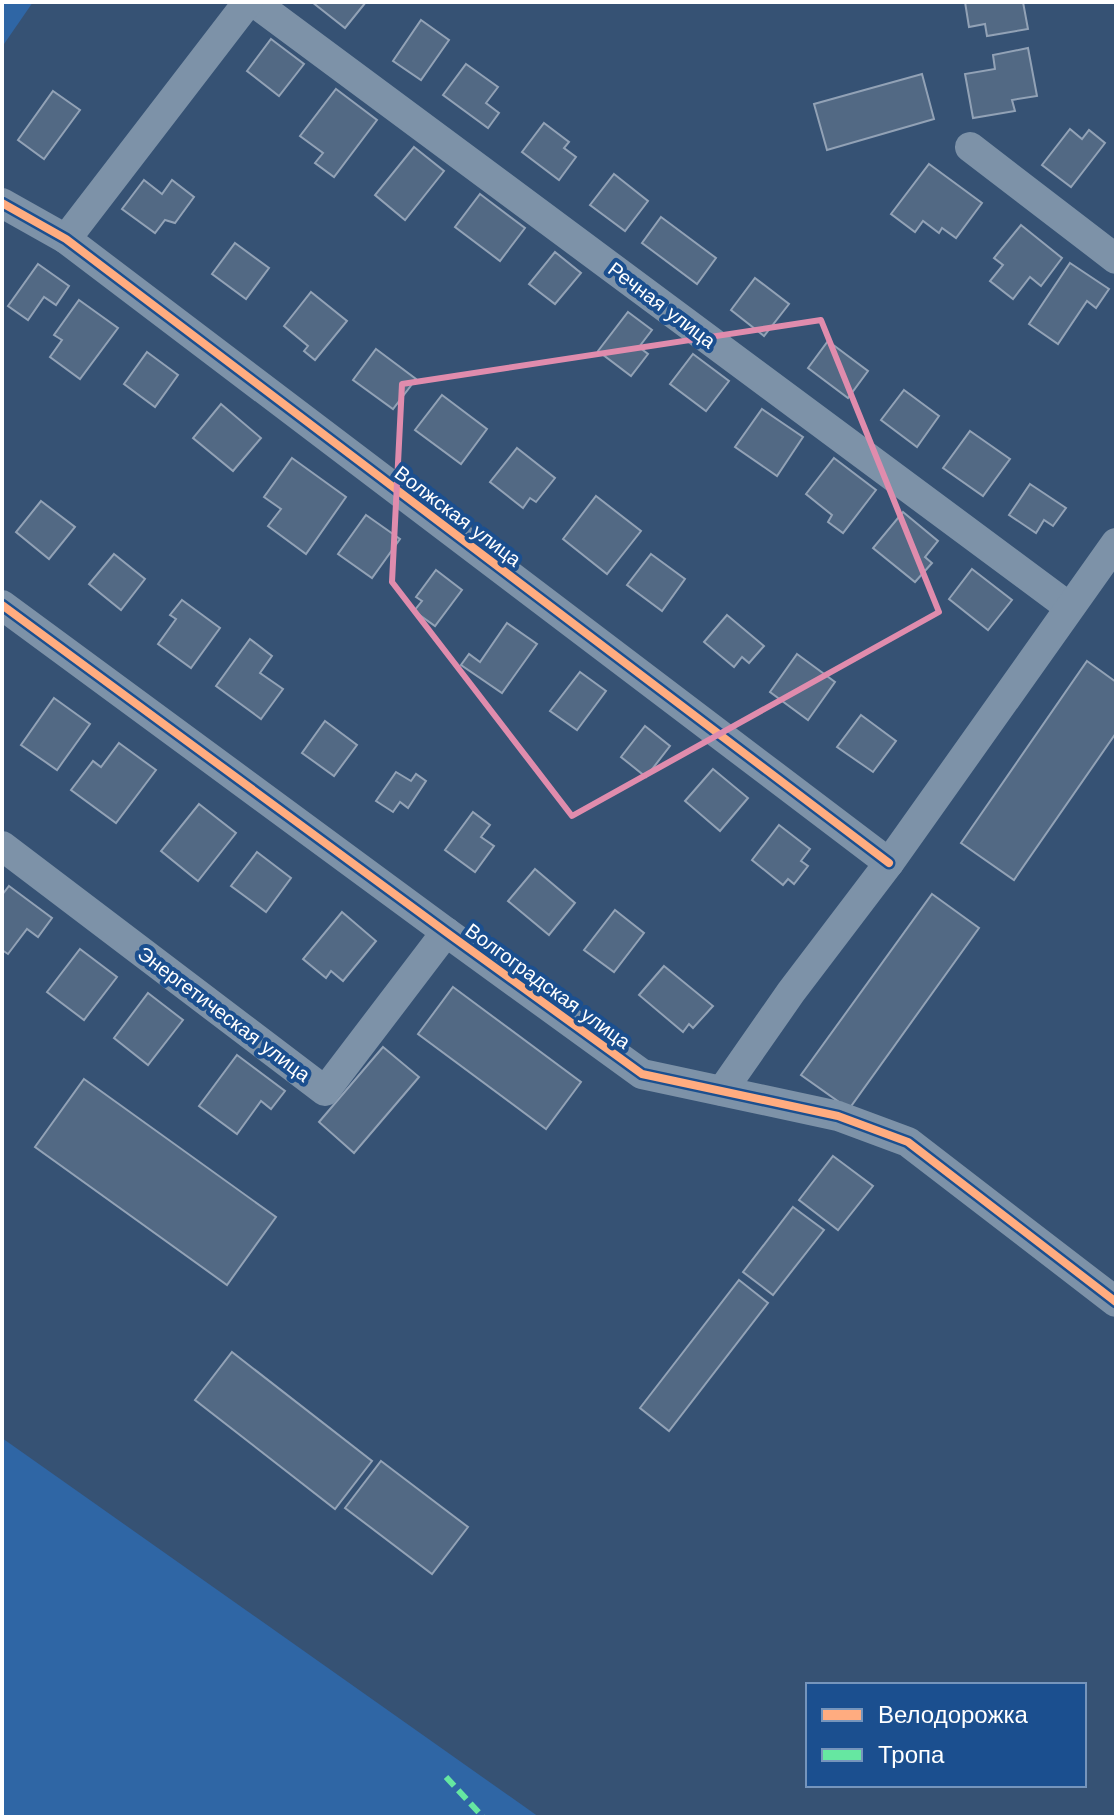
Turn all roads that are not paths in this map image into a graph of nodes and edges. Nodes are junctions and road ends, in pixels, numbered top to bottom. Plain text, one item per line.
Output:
1 (248, 2) edge
2 (254, 2) edge
3 (970, 147) dead end
4 (2, 203) edge
5 (66, 239) junction
6 (1116, 259) edge
7 (1116, 543) edge
8 (2, 605) edge
9 (1069, 607) junction
10 (2, 846) edge
11 (889, 863) junction
12 (446, 932) junction
13 (722, 1091) junction
14 (1116, 1302) edge

1 - 5 street
2 - 9 street, Речная улица
3 - 6 street
4 - 5 street, Волжская улица
5 - 11 street, Волжская улица
7 - 9 street
8 - 12 street, Волгоградская улица
9 - 11 street
10 - 12 street, Энергетическая улица
11 - 13 street
12 - 13 street, Волгоградская улица
13 - 14 street, Волгоградская улица

